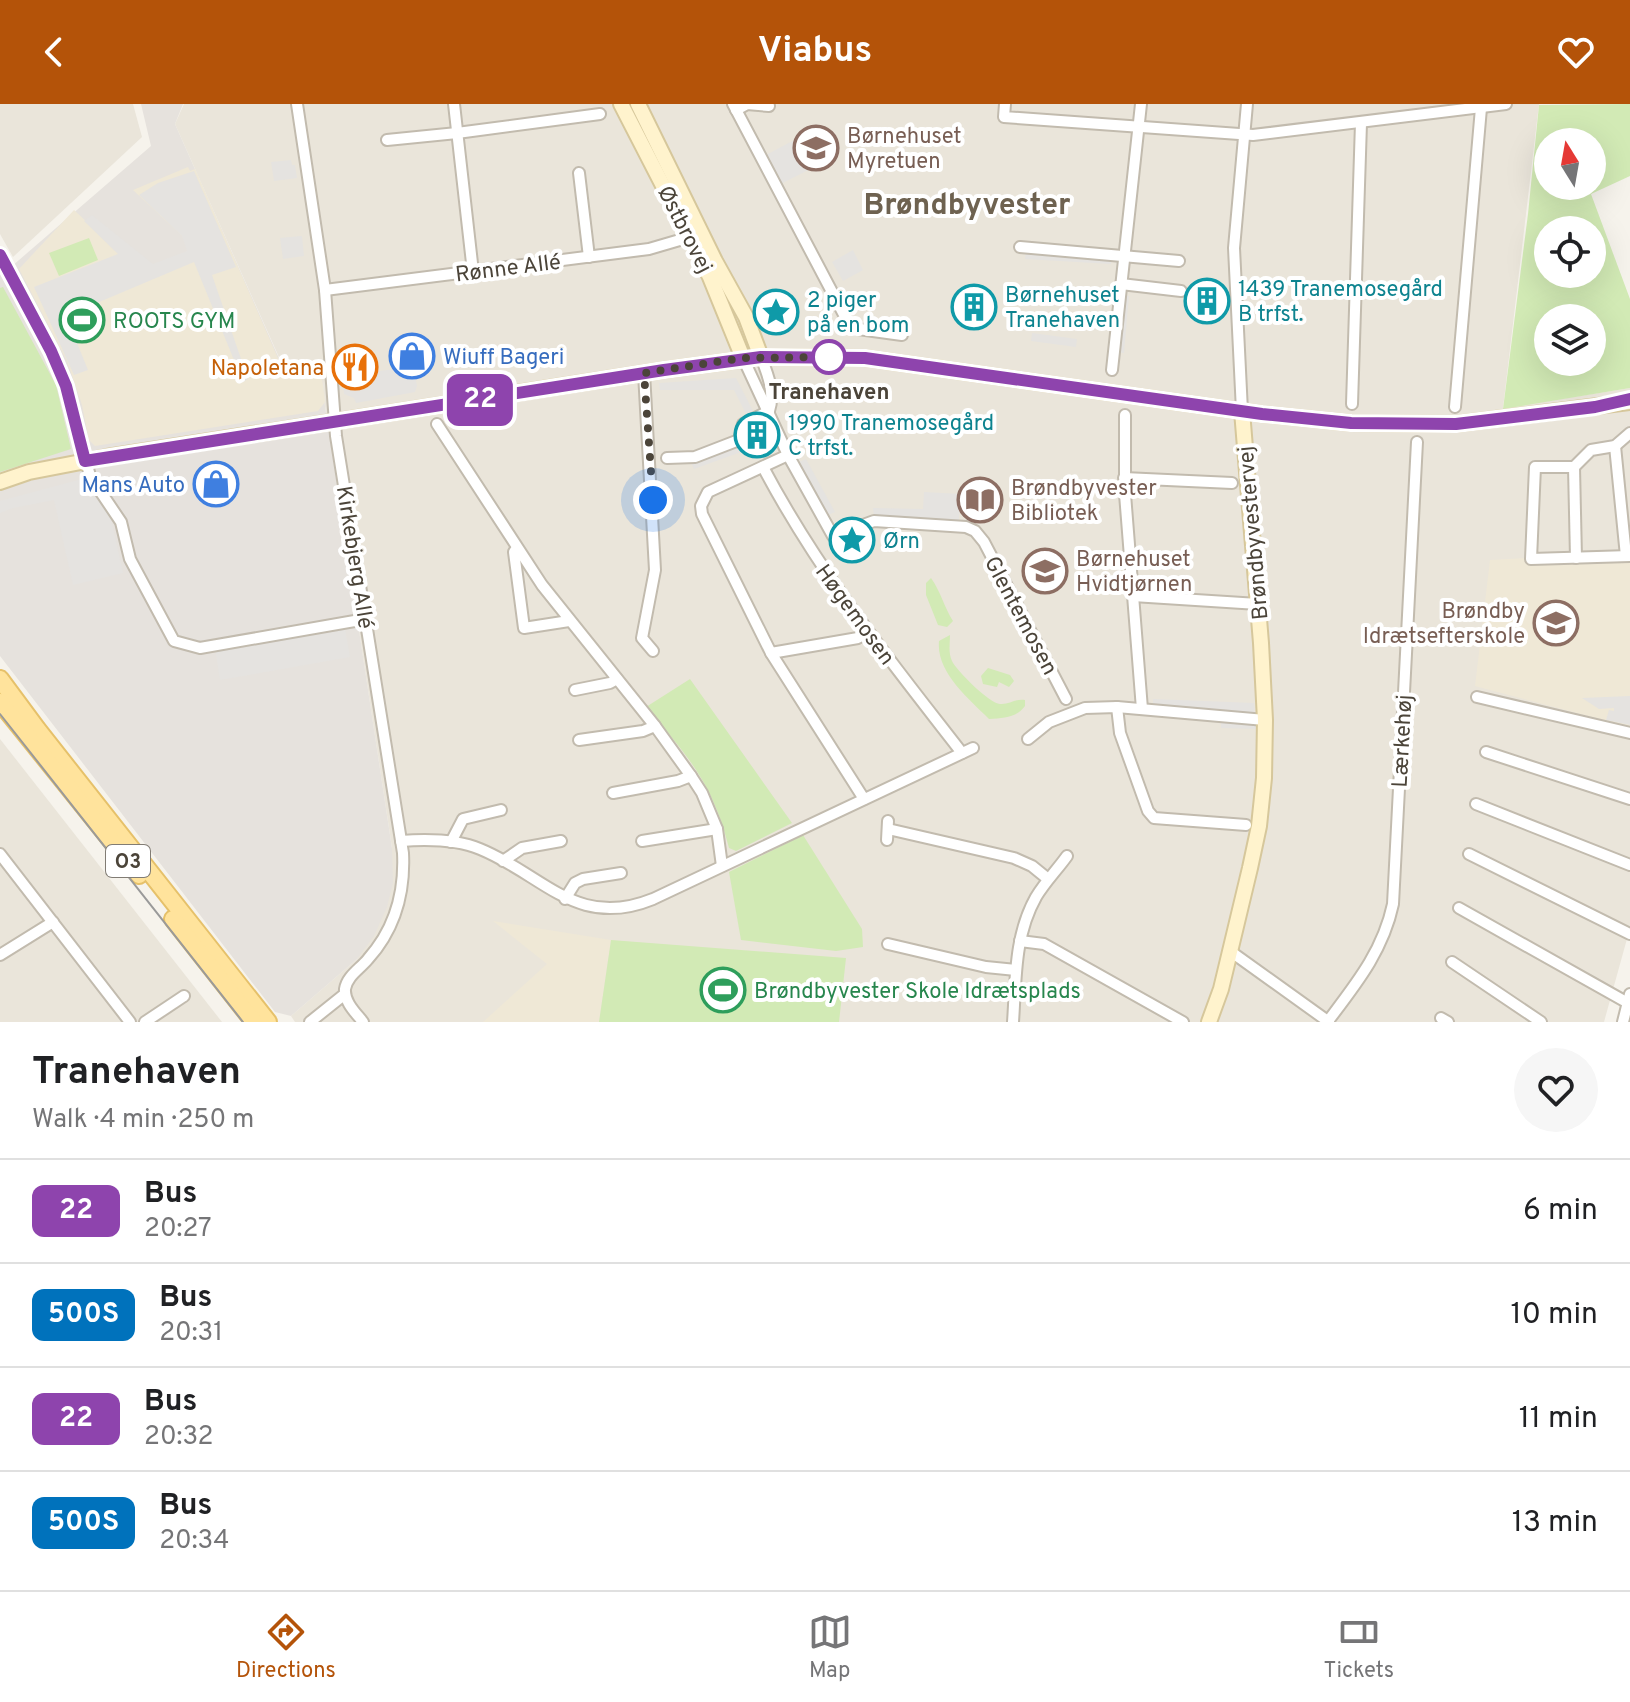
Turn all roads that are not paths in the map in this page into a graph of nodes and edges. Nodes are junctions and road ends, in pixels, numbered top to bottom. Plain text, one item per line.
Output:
1 (297, 104) edge
2 (454, 104) edge
3 (621, 104) edge
4 (638, 104) edge
5 (1005, 104) edge
6 (1141, 104) edge
7 (1247, 104) edge
8 (1506, 104) edge
9 (769, 106) dead end
10 (734, 107) edge
11 (1481, 108) junction
12 (600, 114) dead end
13 (1361, 123) junction
14 (1139, 128) junction
15 (457, 133) junction
16 (1244, 135) junction
17 (387, 140) dead end
18 (579, 173) dead end
19 (690, 237) junction
20 (1020, 247) dead end
21 (0, 255) edge
22 (1124, 256) junction
23 (589, 257) junction
24 (1179, 261) dead end
25 (473, 272) junction
26 (1121, 284) junction
27 (325, 290) junction
28 (1181, 291) dead end
29 (902, 335) dead end
30 (761, 357) junction
31 (743, 358) junction
32 (1112, 370) dead end
33 (644, 373) junction
34 (1630, 400) edge
35 (1352, 404) dead end
36 (1455, 407) dead end
37 (769, 411) junction
38 (1242, 411) junction
39 (1125, 415) dead end
40 (335, 421) junction
41 (437, 424) dead end
42 (1630, 433) edge
43 (1417, 442) dead end
44 (1615, 446) junction
45 (788, 455) junction
46 (667, 458) dead end
47 (85, 461) junction
48 (763, 467) junction
49 (1574, 467) junction
50 (1124, 478) junction
51 (0, 482) edge
52 (1232, 483) dead end
53 (517, 548) junction
54 (1628, 556) edge
55 (1576, 558) junction
56 (1133, 596) junction
57 (1258, 604) junction
58 (366, 619) junction
59 (569, 621) junction
60 (867, 633) junction
61 (653, 651) dead end
62 (771, 653) junction
63 (0, 679) edge
64 (617, 679) junction
65 (575, 690) dead end
66 (1477, 697) dead end
67 (1066, 699) dead end
68 (0, 702) edge
69 (1117, 707) junction
70 (1142, 709) junction
71 (1265, 720) junction
72 (655, 726) junction
73 (1630, 733) edge
74 (1028, 739) dead end
75 (579, 740) dead end
76 (1486, 752) dead end
77 (691, 776) junction
78 (613, 793) dead end
79 (864, 799) junction
80 (1630, 799) edge
81 (1476, 804) dead end
82 (501, 810) dead end
83 (1246, 825) dead end
84 (717, 829) junction
85 (887, 830) dead end
86 (401, 841) junction
87 (561, 841) dead end
88 (642, 841) dead end
89 (451, 842) junction
90 (0, 854) edge
91 (1469, 854) dead end
92 (1067, 856) dead end
93 (503, 861) junction
94 (1630, 865) edge
95 (722, 866) junction
96 (621, 873) dead end
97 (1048, 879) junction
98 (565, 899) junction
99 (1459, 908) dead end
100 (53, 922) junction
101 (1630, 934) edge
102 (1020, 941) junction
103 (888, 944) dead end
104 (0, 955) edge
105 (1229, 955) junction
106 (1452, 962) dead end
107 (1016, 970) junction
108 (345, 994) junction
109 (184, 996) dead end
110 (1629, 998) edge
111 (130, 1022) edge
112 (145, 1022) edge
113 (254, 1022) edge
114 (268, 1022) edge
115 (310, 1022) edge
116 (363, 1022) edge
117 (1013, 1022) edge
118 (1183, 1022) edge
119 (1209, 1022) edge
120 (1329, 1022) edge
121 (1541, 1022) edge
122 (1623, 1022) edge

1 - 27 street, Kirkebjerg Allé
2 - 15 street
3 - 19 street, Østbrovej
4 - 30 street, Østbrovej
5 - 14 street
6 - 14 street
7 - 16 street, Brøndbyvestervej
8 - 11 street
9 - 10 street
10 - 29 street
11 - 13 street
11 - 36 street
12 - 15 street
13 - 16 street
13 - 35 street
14 - 16 street
14 - 22 street
15 - 17 street
15 - 25 street
16 - 38 street, Brøndbyvestervej
18 - 23 street
19 - 23 street, Rønne Allé
19 - 31 street, Østbrovej
20 - 22 street
21 - 47 street
22 - 24 street
22 - 26 street
23 - 25 street, Rønne Allé
25 - 27 street, Rønne Allé
26 - 28 street
26 - 32 street
27 - 40 street, Kirkebjerg Allé
30 - 31 street
30 - 37 street, Glentemosen
30 - 38 street
31 - 33 street
31 - 37 street, Glentemosen
33 - 40 street
33 - 61 street
34 - 38 street
37 - 45 street, Glentemosen
37 - 46 street
38 - 57 street, Brøndbyvestervej
39 - 50 street
40 - 47 street
40 - 58 street, Kirkebjerg Allé
41 - 53 street
42 - 44 street
43 - 120 street, Lærkehøj
44 - 49 street
44 - 54 street
45 - 48 street
45 - 67 street, Glentemosen
47 - 51 street
47 - 58 street
48 - 60 street, Høgemosen
48 - 62 street
49 - 55 street
49 - 55 street
50 - 52 street
50 - 56 street
53 - 59 street
53 - 59 street
54 - 55 street
56 - 57 street
56 - 70 street
57 - 71 street, Brøndbyvestervej
58 - 86 street, Kirkebjerg Allé
59 - 64 street
60 - 62 street
60 - 79 street, Høgemosen
62 - 79 street
63 - 114 main road, O3
64 - 65 street
64 - 72 street
66 - 73 street
68 - 113 main road, O3
69 - 70 street
69 - 74 street
69 - 83 street
70 - 71 street
71 - 105 street, Brøndbyvestervej
72 - 75 street
72 - 77 street
76 - 80 street
77 - 78 street
77 - 84 street
79 - 95 street
81 - 94 street
82 - 89 street
84 - 88 street
84 - 95 street
85 - 97 street
86 - 89 street
86 - 108 street, Kirkebjerg Allé
87 - 93 street
89 - 93 street
90 - 100 street
91 - 101 street
92 - 97 street
93 - 98 street
95 - 98 street
96 - 98 street
97 - 102 street
99 - 110 street
100 - 104 street
100 - 111 street
102 - 107 street
102 - 118 street
103 - 107 street
105 - 119 street, Brøndbyvestervej
105 - 120 street, Lærkehøj
106 - 121 street
107 - 117 street
108 - 115 street, Kirkebjerg Allé
108 - 116 street
109 - 112 street
110 - 122 street

